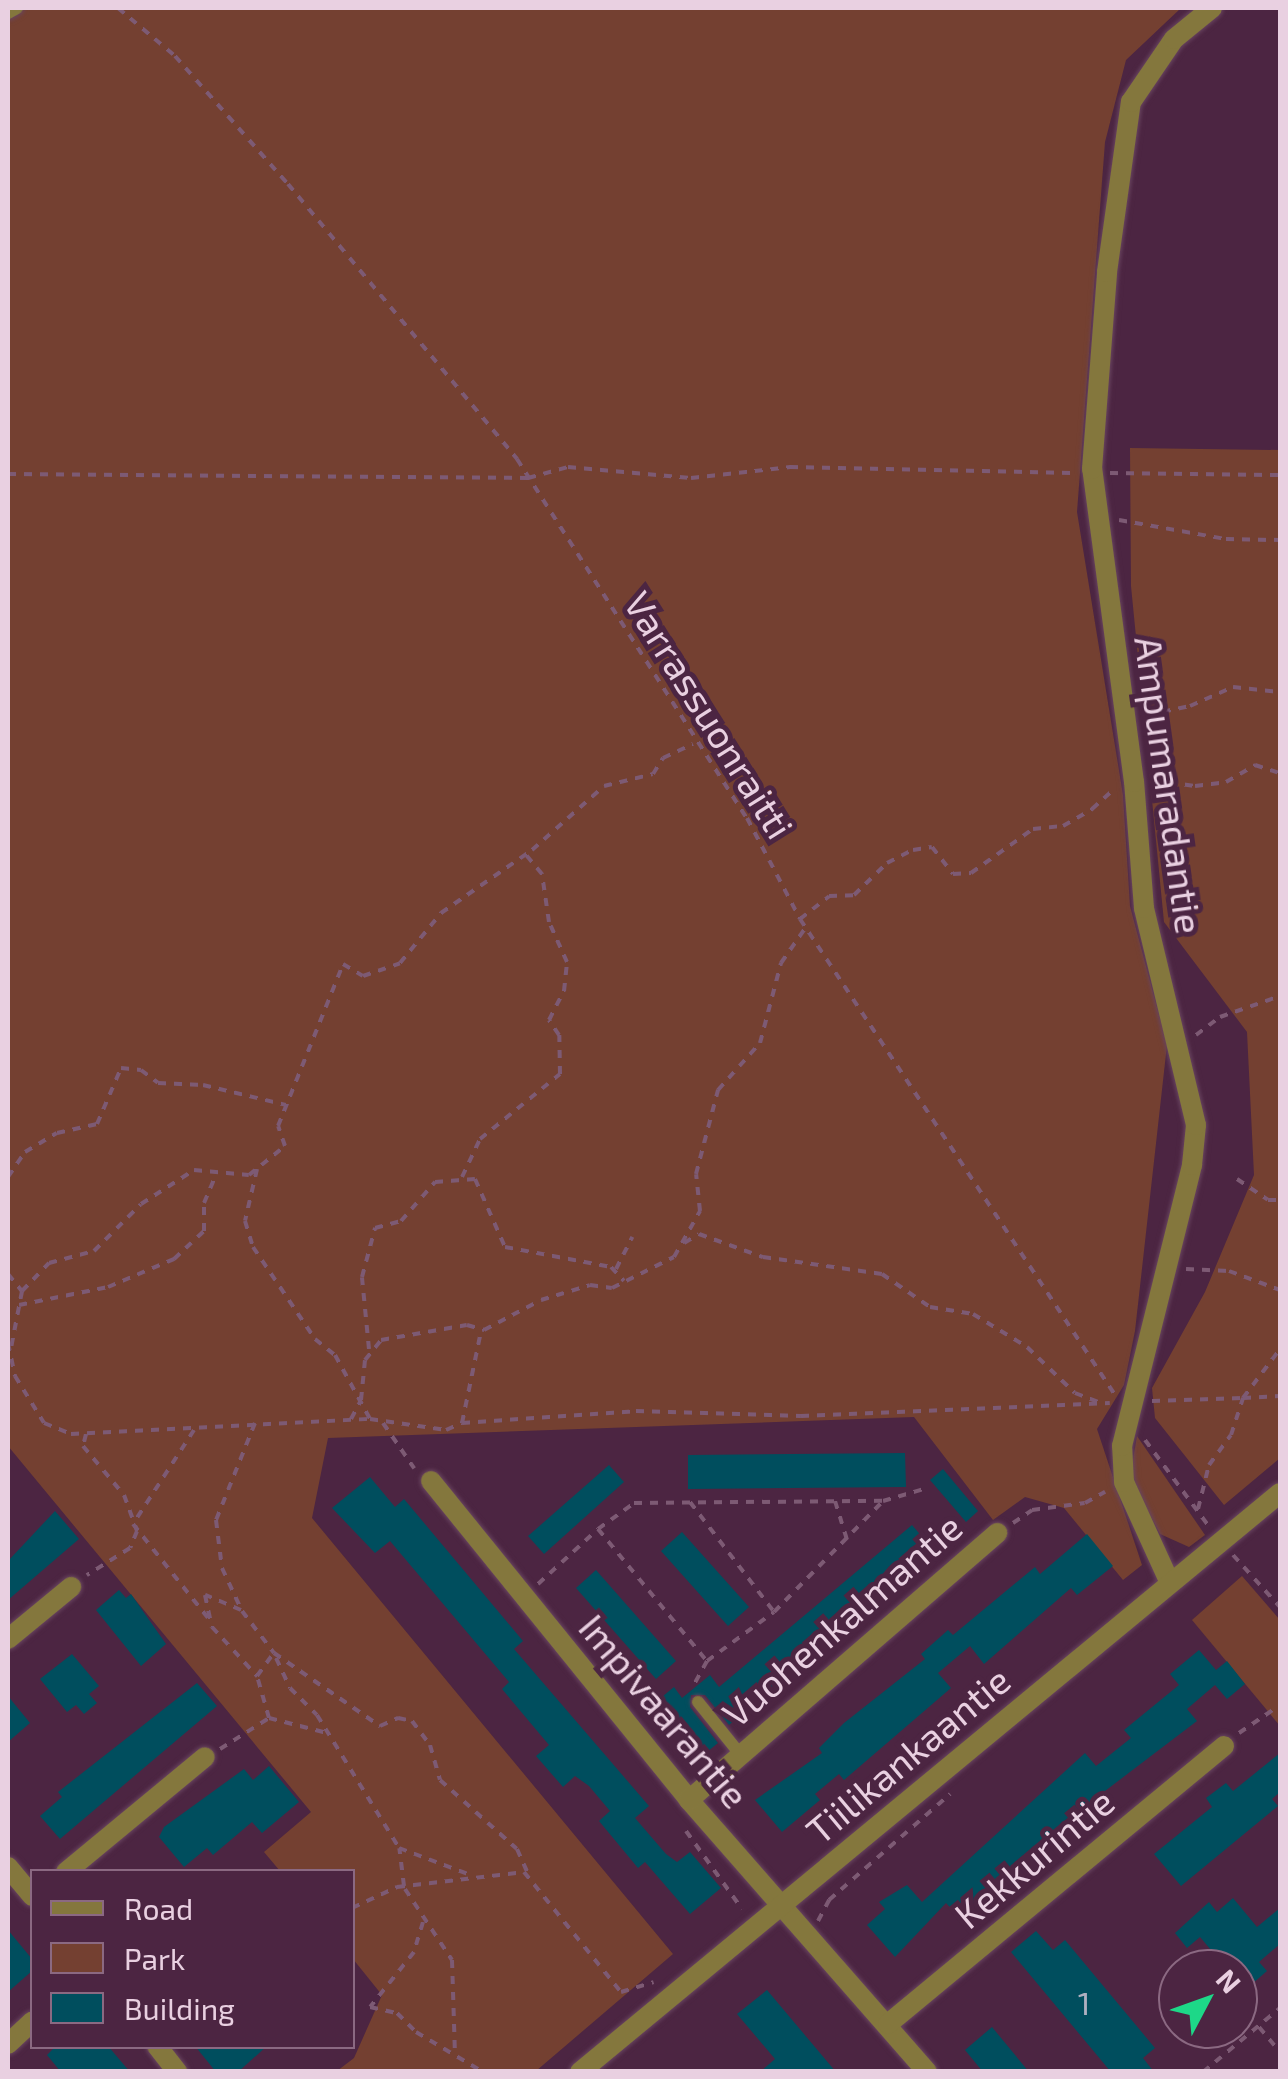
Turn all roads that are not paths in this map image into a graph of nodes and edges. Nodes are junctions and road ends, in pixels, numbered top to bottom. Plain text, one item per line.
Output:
1 (17, 8) edge
2 (1212, 8) edge
3 (8, 14) edge
4 (431, 1481) road end
5 (1280, 1493) edge
6 (996, 1534) road end
7 (1170, 1582) junction
8 (71, 1587) road end
9 (8, 1640) edge
10 (698, 1702) road end
11 (1224, 1746) road end
12 (740, 1754) junction
13 (205, 1757) road end
14 (689, 1800) junction
15 (8, 1866) edge
16 (70, 1869) edge
17 (30, 1894) edge
18 (785, 1903) junction
19 (30, 2024) edge
20 (888, 2024) junction
21 (8, 2044) edge
22 (159, 2049) edge
23 (177, 2072) edge
24 (580, 2072) edge
25 (927, 2072) edge

1 - 3 lane
2 - 7 street, Ampumaradantie
4 - 14 street, Impivaarantie
5 - 7 street, Tiilikankaantie
6 - 12 street, Vuohenkalmantie
7 - 18 street, Tiilikankaantie
8 - 9 street
10 - 12 lane
11 - 20 street, Kekkurintie
12 - 14 street, Vuohenkalmantie
13 - 16 street
14 - 18 street, Impivaarantie
15 - 17 street
18 - 20 street, Impivaarantie
18 - 24 street, Tiilikankaantie
19 - 21 street
20 - 25 street, Impivaarantie
22 - 23 street

